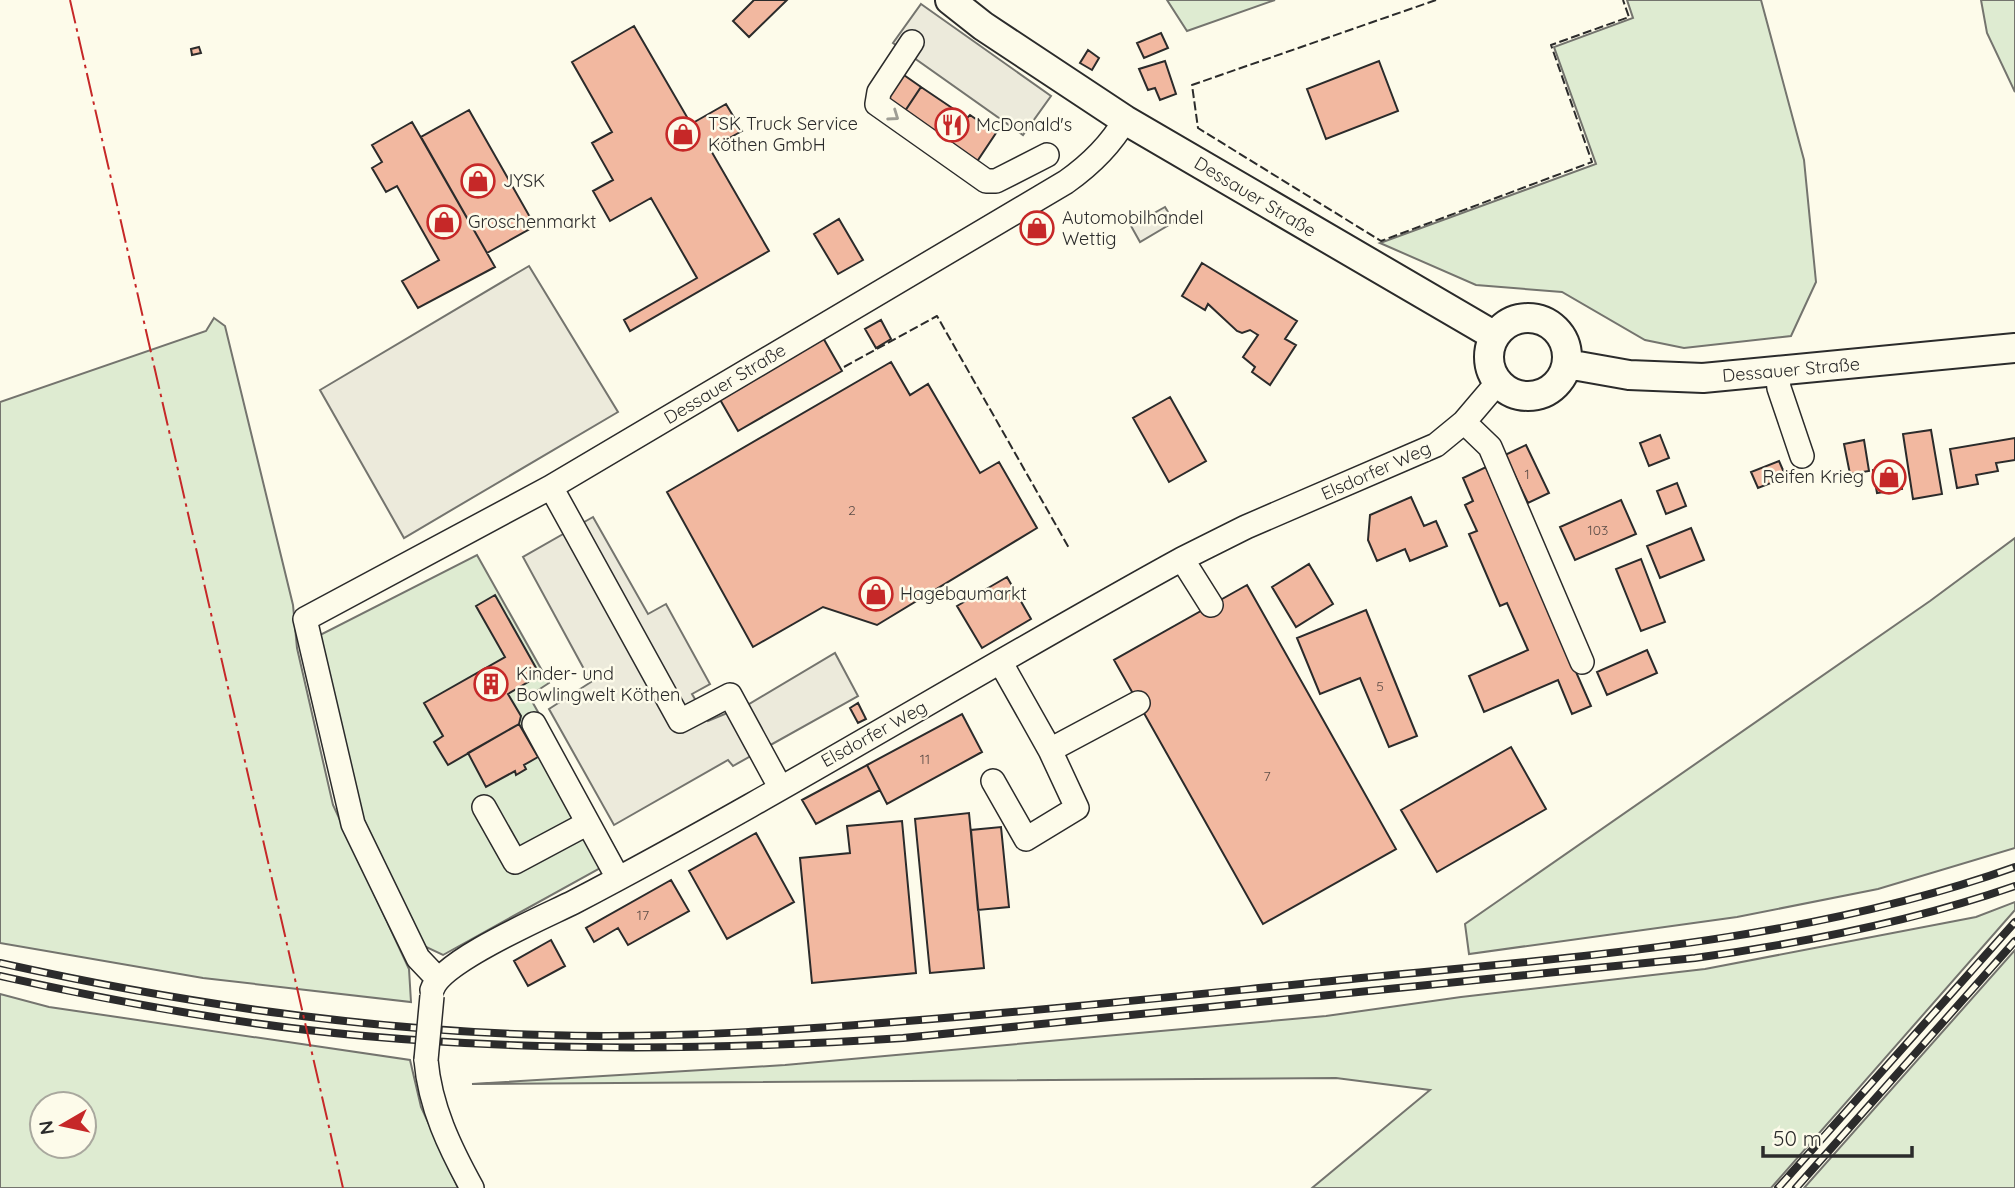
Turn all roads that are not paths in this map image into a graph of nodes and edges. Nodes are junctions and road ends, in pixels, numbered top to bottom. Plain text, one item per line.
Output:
1 (950, 0) edge
2 (912, 42) dead end
3 (1125, 120) junction
4 (1047, 155) dead end
5 (1495, 336) junction
6 (2015, 348) edge
7 (1567, 363) junction
8 (1777, 372) junction
9 (1498, 382) junction
10 (1464, 422) junction
11 (1802, 456) dead end
12 (551, 487) junction
13 (1182, 559) junction
14 (1211, 605) dead end
15 (1582, 662) dead end
16 (1001, 663) junction
17 (1138, 703) dead end
18 (534, 724) dead end
19 (1050, 750) junction
20 (993, 781) dead end
21 (780, 788) junction
22 (484, 807) dead end
23 (588, 823) junction
24 (618, 878) junction
25 (435, 987) junction
26 (472, 1188) edge

1 - 3 main road, Dessauer Straße
2 -> 4 street
3 - 5 main road, Dessauer Straße
3 - 12 street, Dessauer Straße
5 - 7 main road
5 - 9 main road
6 - 8 main road, Dessauer Straße
7 - 8 main road, Dessauer Straße
7 - 9 main road
8 - 11 street
9 - 10 street, Elsdorfer Weg
10 - 13 street, Elsdorfer Weg
10 - 15 street
12 - 21 street
12 - 25 street, Dessauer Straße
13 - 14 street
13 - 16 street, Elsdorfer Weg
16 - 19 street
16 - 21 street, Elsdorfer Weg
17 - 19 street
18 - 23 street
19 - 20 street
21 - 24 street, Elsdorfer Weg
22 - 23 street
23 - 24 street
24 - 25 street, Elsdorfer Weg
25 - 26 street, bridge

